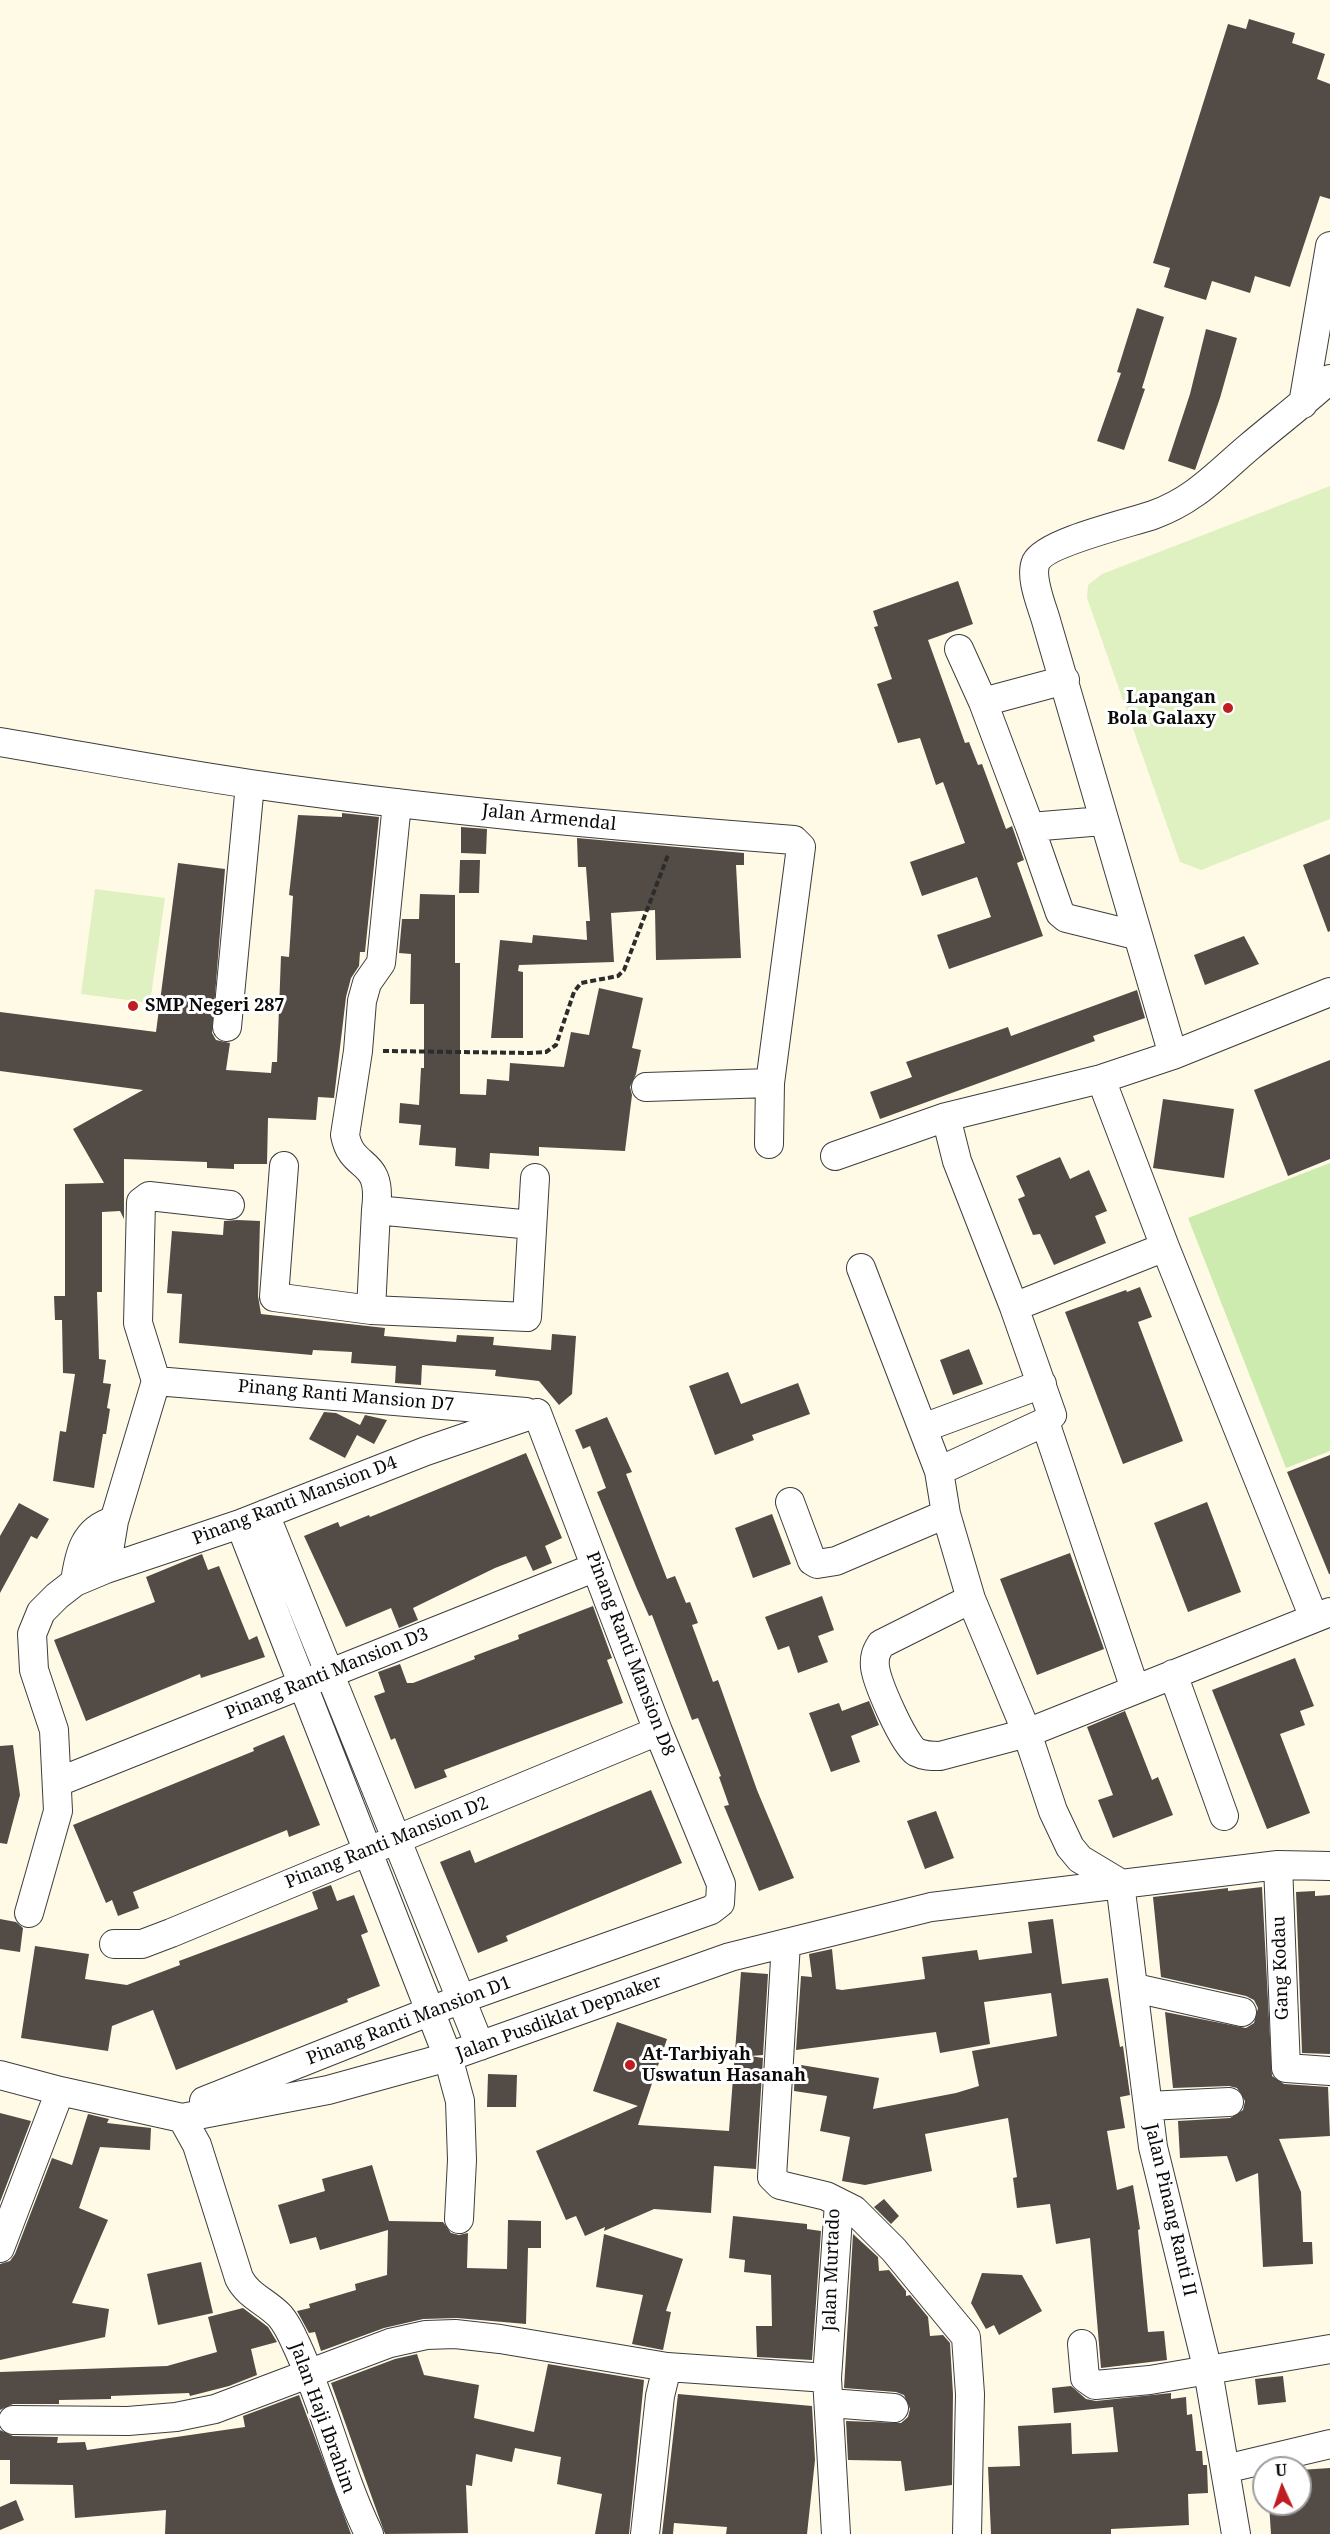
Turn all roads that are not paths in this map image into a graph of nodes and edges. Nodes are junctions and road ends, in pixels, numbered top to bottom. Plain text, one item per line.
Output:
1 (1330, 246) edge
2 (1330, 380) edge
3 (1303, 404) junction
4 (959, 650) dead end
5 (1065, 680) junction
6 (983, 702) junction
7 (0, 742) edge
8 (250, 784) junction
9 (397, 803) junction
10 (1103, 821) junction
11 (1030, 827) junction
12 (1136, 935) junction
13 (1330, 992) edge
14 (227, 1027) dead end
15 (1173, 1055) junction
16 (1101, 1079) junction
17 (770, 1083) junction
18 (646, 1087) dead end
19 (946, 1118) junction
20 (769, 1144) dead end
21 (835, 1156) dead end
22 (284, 1166) dead end
23 (535, 1178) dead end
24 (230, 1205) dead end
25 (376, 1210) junction
26 (532, 1225) junction
27 (1165, 1247) junction
28 (861, 1268) dead end
29 (1014, 1307) junction
30 (371, 1310) junction
31 (156, 1381) junction
32 (1042, 1384) junction
33 (428, 1402) junction
34 (537, 1413) junction
35 (1045, 1422) junction
36 (923, 1428) junction
37 (426, 1451) junction
38 (939, 1471) junction
39 (790, 1502) dead end
40 (946, 1514) junction
41 (253, 1519) junction
42 (114, 1521) junction
43 (596, 1567) junction
44 (106, 1569) junction
45 (66, 1589) junction
46 (971, 1599) junction
47 (1322, 1614) edge
48 (330, 1673) junction
49 (1173, 1674) junction
50 (302, 1684) junction
51 (1136, 1689) junction
52 (658, 1731) junction
53 (1027, 1733) junction
54 (58, 1782) junction
55 (1224, 1816) dead end
56 (396, 1839) junction
57 (368, 1850) junction
58 (1278, 1865) junction
59 (1330, 1866) edge
60 (1120, 1883) junction
61 (722, 1896) joint
62 (29, 1913) dead end
63 (786, 1943) junction
64 (114, 1944) dead end
65 (1135, 1988) junction
66 (461, 1999) junction
67 (430, 2011) junction
68 (1242, 2012) dead end
69 (480, 2046) junction
70 (448, 2057) junction
71 (1330, 2071) edge
72 (0, 2074) edge
73 (60, 2091) junction
74 (94, 2097) junction
75 (1229, 2102) dead end
76 (1148, 2106) junction
77 (212, 2113) junction
78 (182, 2118) junction
79 (197, 2145) junction
80 (839, 2203) junction
81 (459, 2218) dead end
82 (0, 2248) edge
83 (1082, 2344) dead end
84 (1330, 2349) edge
85 (667, 2367) junction
86 (1208, 2371) junction
87 (309, 2373) junction
88 (829, 2391) junction
89 (894, 2408) dead end
90 (13, 2420) dead end
91 (1330, 2444) edge
92 (1225, 2469) junction
93 (369, 2534) edge
94 (645, 2534) edge
95 (836, 2534) edge
96 (967, 2534) edge
97 (1236, 2534) edge

1 - 3 street
2 - 3 street
3 - 5 street
4 - 6 street
5 - 6 street
5 - 10 street
6 - 11 street
7 - 8 street, Jalan Armendal
8 - 9 street, Jalan Armendal
8 - 14 street
9 - 17 street, Jalan Armendal
9 - 25 street
10 - 11 street
10 - 12 street
11 - 12 street
12 - 15 street
13 - 15 street
15 - 16 street
16 - 19 street
16 - 27 street
17 - 18 street
17 - 20 street, Jalan Armendal
19 - 21 street
19 - 29 street
22 - 30 street
23 - 26 street
24 - 31 street
25 - 26 street
25 - 30 street
26 - 30 street
27 - 29 street
27 - 47 street
28 - 36 street
29 - 32 street
31 - 33 street, Pinang Ranti Mansion D7
31 - 42 street
32 - 35 street
32 - 36 street
33 - 34 street, Pinang Ranti Mansion D7
33 - 37 street
34 - 37 street, Pinang Ranti Mansion D4
34 - 43 street, Pinang Ranti Mansion D8
35 - 38 street
35 - 51 street
36 - 38 street
37 - 41 street, Pinang Ranti Mansion D4
38 - 40 street
39 - 40 street
40 - 46 street
41 - 44 street, Pinang Ranti Mansion D4
41 - 48 street
41 - 50 street
42 - 44 street
42 - 45 street
43 - 48 street, Pinang Ranti Mansion D3
43 - 52 street, Pinang Ranti Mansion D8
44 - 45 street, Pinang Ranti Mansion D4
45 - 54 street
46 - 53 street
46 - 53 street
47 - 49 street
48 - 50 street, Pinang Ranti Mansion D3
48 - 56 street
49 - 51 street
49 - 55 street
50 - 54 street, Pinang Ranti Mansion D3
50 - 57 street
51 - 53 street
52 - 56 street, Pinang Ranti Mansion D2
52 - 61 street, Pinang Ranti Mansion D8
53 - 60 street
54 - 62 street
56 - 57 street, Pinang Ranti Mansion D2
56 - 66 street
57 - 64 street, Pinang Ranti Mansion D2
57 - 67 street
58 - 59 street, Jalan Pusdiklat Depnaker
58 - 60 street, Jalan Pusdiklat Depnaker
58 - 71 street, Gang Kodau
60 - 63 street, Jalan Pusdiklat Depnaker
60 - 65 street, Jalan Pinang Ranti II
61 - 66 street, Pinang Ranti Mansion D1
63 - 69 street, Jalan Pusdiklat Depnaker
63 - 80 street, Jalan Murtado
65 - 68 street
65 - 76 street, Jalan Pinang Ranti II
66 - 67 street, Pinang Ranti Mansion D1
66 - 69 street
67 - 70 street
67 - 74 street, Pinang Ranti Mansion D1
69 - 70 street, Jalan Pusdiklat Depnaker
70 - 77 street, Jalan Pusdiklat Depnaker
70 - 81 street
72 - 73 street, Jalan Pusdiklat Depnaker
73 - 74 street, Jalan Pusdiklat Depnaker
73 - 82 street
74 - 78 street, Jalan Pusdiklat Depnaker
75 - 76 street
76 - 86 street, Jalan Pinang Ranti II
77 - 78 street, Jalan Pusdiklat Depnaker
77 - 79 street
78 - 79 street, Jalan Haji Ibrahim
79 - 87 street, Jalan Haji Ibrahim
80 - 88 street, Jalan Murtado
80 - 96 street
83 - 86 street
84 - 86 street
85 - 87 street
85 - 88 street
85 - 94 street
86 - 92 street, Jalan Pinang Ranti II
87 - 90 street
87 - 93 street, Jalan Haji Ibrahim
88 - 89 street
88 - 95 street, Jalan Murtado
91 - 92 street
92 - 97 street, Jalan Pinang Ranti II

